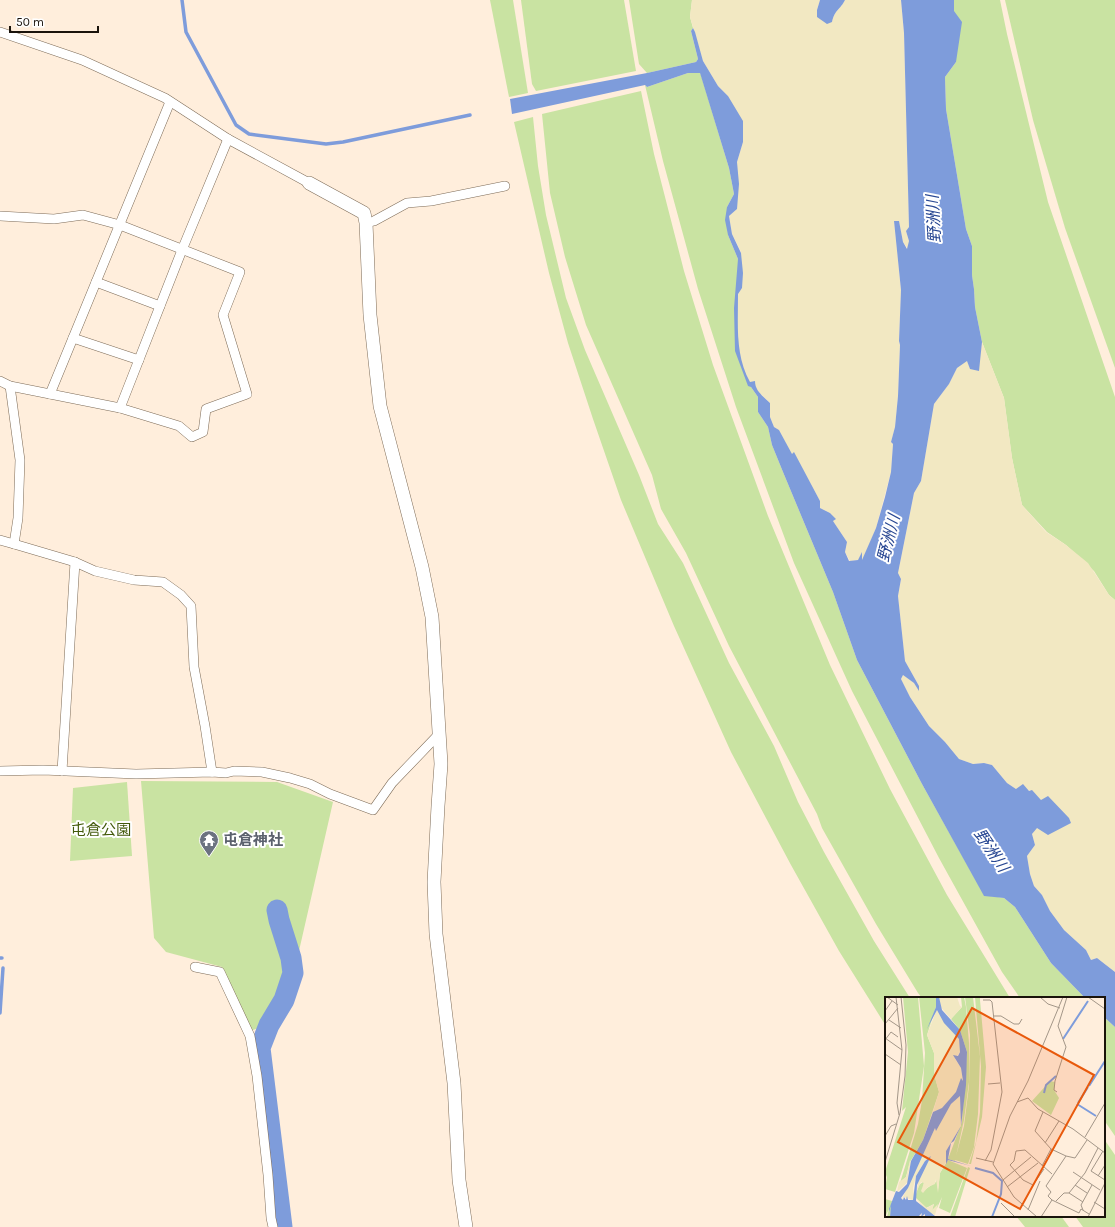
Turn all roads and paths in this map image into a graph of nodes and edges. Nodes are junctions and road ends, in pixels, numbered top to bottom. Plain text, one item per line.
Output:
1 (0, 32) edge
2 (170, 102) junction
3 (228, 139) junction
4 (309, 184) joint
5 (505, 186) dead end
6 (0, 216) edge
7 (366, 223) junction
8 (120, 225) junction
9 (182, 250) junction
10 (96, 282) junction
11 (160, 306) junction
12 (73, 338) junction
13 (139, 360) junction
14 (0, 381) edge
15 (10, 386) junction
16 (50, 394) junction
17 (120, 408) junction
18 (0, 540) edge
19 (14, 544) junction
20 (75, 562) junction
21 (440, 733) junction
22 (0, 771) edge
23 (62, 771) junction
24 (212, 772) junction
25 (195, 967) dead end
26 (273, 1227) edge
27 (466, 1227) edge

1 - 2 street
2 - 3 street
2 - 8 street
3 - 4 street
3 - 9 street
4 - 7 street
5 - 7 street
6 - 8 street
7 - 21 street
8 - 9 street
8 - 10 street
9 - 11 street
9 - 17 street
10 - 11 street
10 - 12 street
11 - 13 street
12 - 13 street
12 - 16 street
13 - 17 street
14 - 15 street
15 - 16 street
15 - 19 street
16 - 17 street
18 - 19 street
19 - 20 street
20 - 23 street
20 - 24 street
21 - 24 street
21 - 27 street
22 - 23 street
23 - 24 street
25 - 26 street

